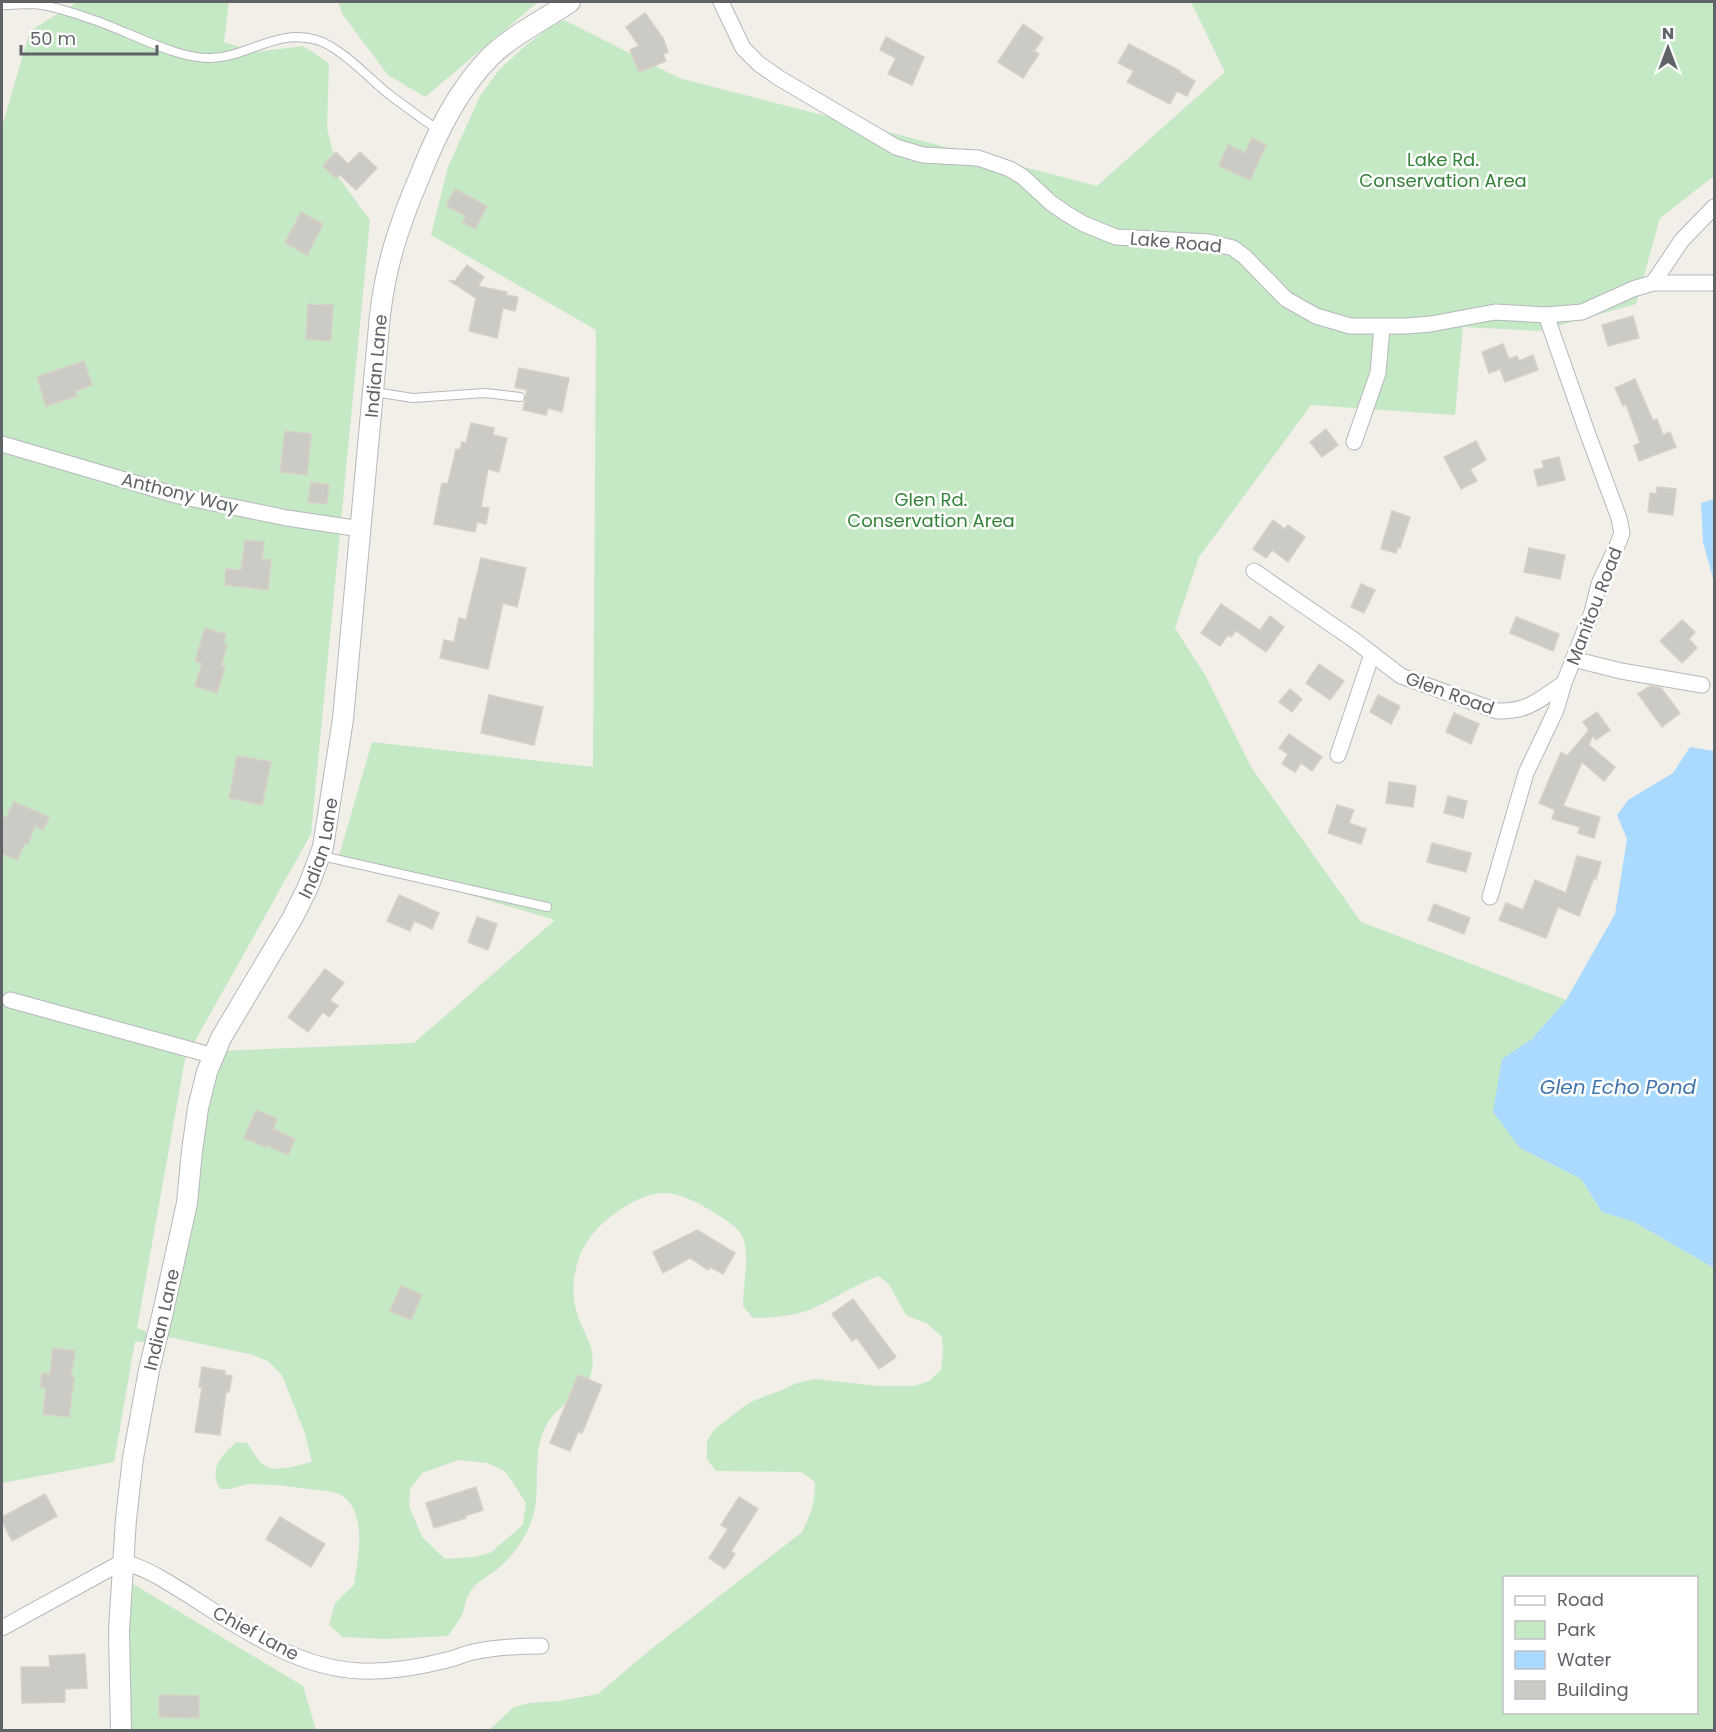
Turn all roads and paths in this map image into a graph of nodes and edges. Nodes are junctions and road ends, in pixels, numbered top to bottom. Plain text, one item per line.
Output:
1 (570, 2) edge
2 (721, 2) edge
3 (2, 4) edge
4 (439, 131) junction
5 (1714, 207) edge
6 (1653, 283) junction
7 (1714, 283) edge
8 (1546, 315) junction
9 (1382, 327) junction
10 (373, 392) junction
11 (520, 397) dead end
12 (1354, 442) dead end
13 (2, 444) edge
14 (361, 529) junction
15 (1254, 571) dead end
16 (1372, 654) junction
17 (1573, 659) junction
18 (1564, 683) junction
19 (1702, 685) dead end
20 (1338, 754) dead end
21 (320, 856) junction
22 (1490, 897) dead end
23 (547, 907) dead end
24 (10, 1000) dead end
25 (214, 1056) junction
26 (124, 1561) junction
27 (2, 1628) edge
28 (541, 1646) dead end
29 (121, 1731) edge

1 - 4 street, Indian Lane
2 - 9 street, Lake Road
3 - 4 lane
4 - 10 street, Indian Lane
5 - 6 street
6 - 7 street, Lake Road
6 - 8 street, Lake Road
8 - 9 street, Lake Road
8 - 17 street, Manitou Road
9 - 12 street
10 - 11 lane
10 - 14 street, Indian Lane
13 - 14 street, Anthony Way
14 - 21 street, Indian Lane
15 - 16 street, Glen Road
16 - 18 street, Glen Road
16 - 20 street
17 - 18 street, Manitou Road
17 - 19 street
18 - 22 street, Manitou Road
21 - 23 lane
21 - 25 street, Indian Lane
24 - 25 street
25 - 26 street, Indian Lane
26 - 27 street
26 - 28 street, Chief Lane
26 - 29 street, Indian Lane

